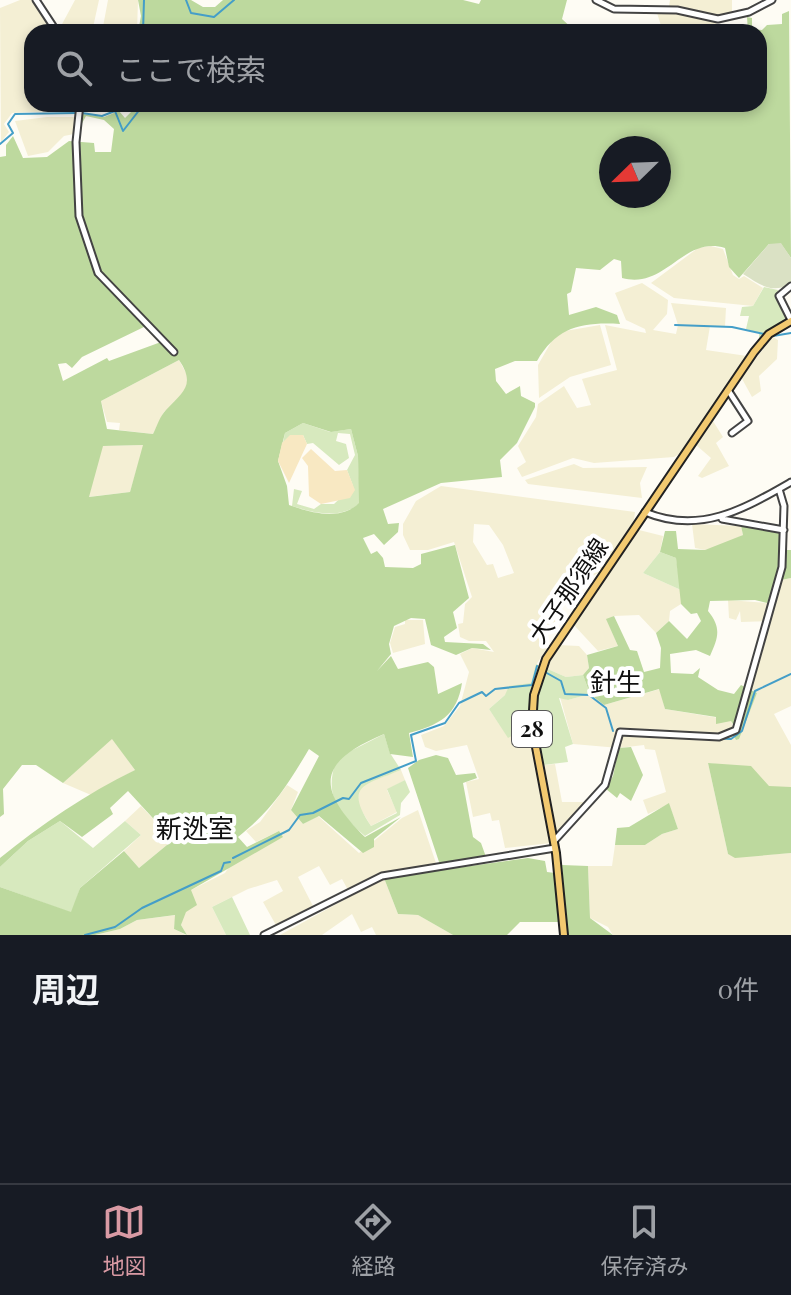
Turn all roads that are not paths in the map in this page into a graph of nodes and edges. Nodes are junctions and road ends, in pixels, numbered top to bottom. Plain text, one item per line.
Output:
1 (36, 0) edge
2 (596, 0) edge
3 (772, 0) edge
4 (52, 24) edge
5 (79, 112) edge
6 (791, 286) edge
7 (791, 321) edge
8 (174, 352) dead end
9 (728, 390) junction
10 (732, 433) dead end
11 (791, 482) edge
12 (779, 489) junction
13 (644, 512) junction
14 (721, 518) junction
15 (784, 530) junction
16 (555, 844) junction
17 (264, 935) edge
18 (564, 935) edge

1 - 4 street
2 - 3 street
5 - 8 street
6 - 7 street
7 - 9 main road, 大子那須線 / 28
9 - 10 street
9 - 13 main road, 大子那須線 / 28
11 - 12 street
12 - 14 street
12 - 15 street
13 - 14 street
13 - 16 main road, 大子那須線 / 28
14 - 15 street
15 - 16 street
16 - 17 street
16 - 18 main road, 大子那須線 / 28

